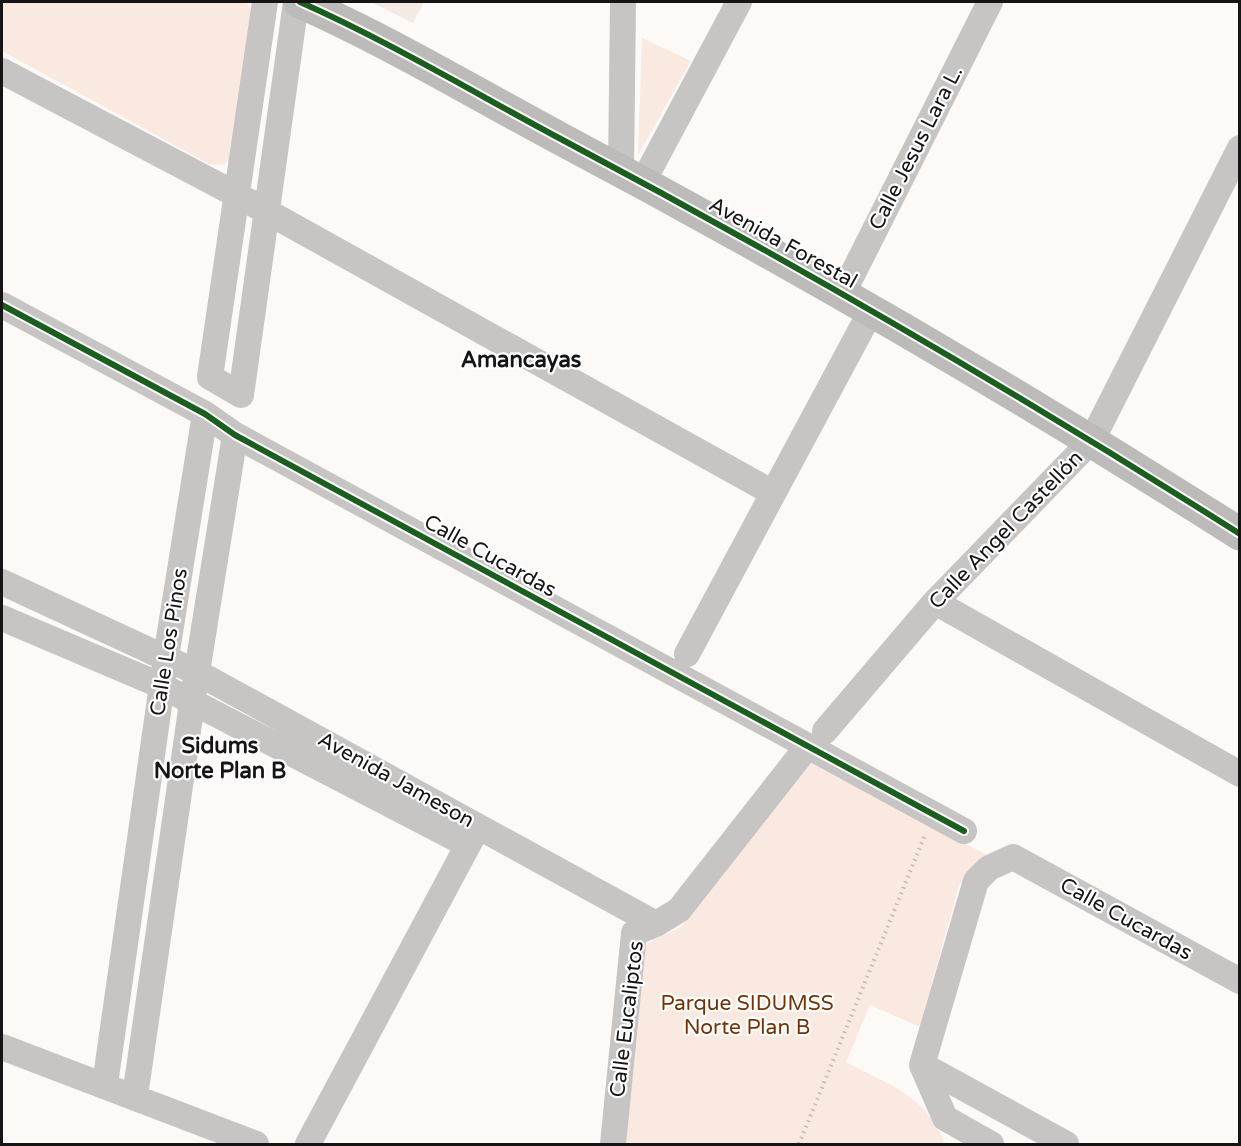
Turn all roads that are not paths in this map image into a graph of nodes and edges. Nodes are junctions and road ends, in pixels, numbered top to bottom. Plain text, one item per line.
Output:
1 (265, 2) edge
2 (298, 2) edge
3 (623, 2) edge
4 (739, 2) edge
5 (990, 2) edge
6 (2, 71) edge
7 (1239, 148) edge
8 (632, 176) junction
9 (237, 195) junction
10 (267, 212) junction
11 (842, 295) junction
12 (2, 305) edge
13 (871, 311) junction
14 (205, 414) junction
15 (235, 435) junction
16 (1092, 440) junction
17 (773, 493) junction
18 (1239, 534) edge
19 (10, 586) edge
20 (935, 602) junction
21 (2, 620) edge
22 (687, 654) dead end
23 (166, 657) junction
24 (198, 673) junction
25 (162, 686) junction
26 (192, 703) junction
27 (816, 739) junction
28 (1239, 774) edge
29 (964, 831) dead end
30 (473, 835) junction
31 (656, 924) junction
32 (1239, 981) edge
33 (2, 1047) edge
34 (922, 1065) junction
35 (105, 1084) junction
36 (135, 1096) junction
37 (977, 1141) edge
38 (256, 1144) edge
39 (308, 1144) edge
40 (613, 1144) edge
41 (1066, 1144) edge

1 - 9 street
2 - 8 street, Avenida Forestal
2 - 10 street
3 - 8 street
4 - 8 street
5 - 11 street, Calle Jesus Lara L.
6 - 9 street
7 - 16 street, Calle Angel Castellón
8 - 11 street, Avenida Forestal
9 - 10 street
9 - 10 street
10 - 17 street
11 - 13 street, Avenida Forestal
12 - 14 street, Calle Cucardas
13 - 16 street, Avenida Forestal
13 - 17 street
14 - 15 street, Calle Cucardas
14 - 23 street, Calle Los Pinos
15 - 24 street, Calle Los Pinos
15 - 27 street, Calle Cucardas
16 - 18 street, Avenida Forestal
16 - 20 street, Calle Angel Castellón
17 - 22 street
19 - 21 street
19 - 23 street, Avenida Jameson
20 - 27 street, Calle Angel Castellón
20 - 28 street
21 - 25 street, Avenida Jameson
23 - 24 street, Avenida Jameson
23 - 25 street, Calle Los Pinos
24 - 26 street, Calle Los Pinos
24 - 30 street, Avenida Jameson
25 - 26 street, Avenida Jameson
25 - 35 street, Calle Los Pinos
26 - 30 street, Avenida Jameson
26 - 36 street, Calle Los Pinos
27 - 29 street, Calle Cucardas
27 - 31 street, Calle Eucaliptos
30 - 31 street, Avenida Jameson
30 - 39 street
31 - 40 street, Calle Eucaliptos
32 - 34 street, Calle Cucardas
33 - 35 street
34 - 37 street
34 - 41 street
35 - 36 street
36 - 38 street

